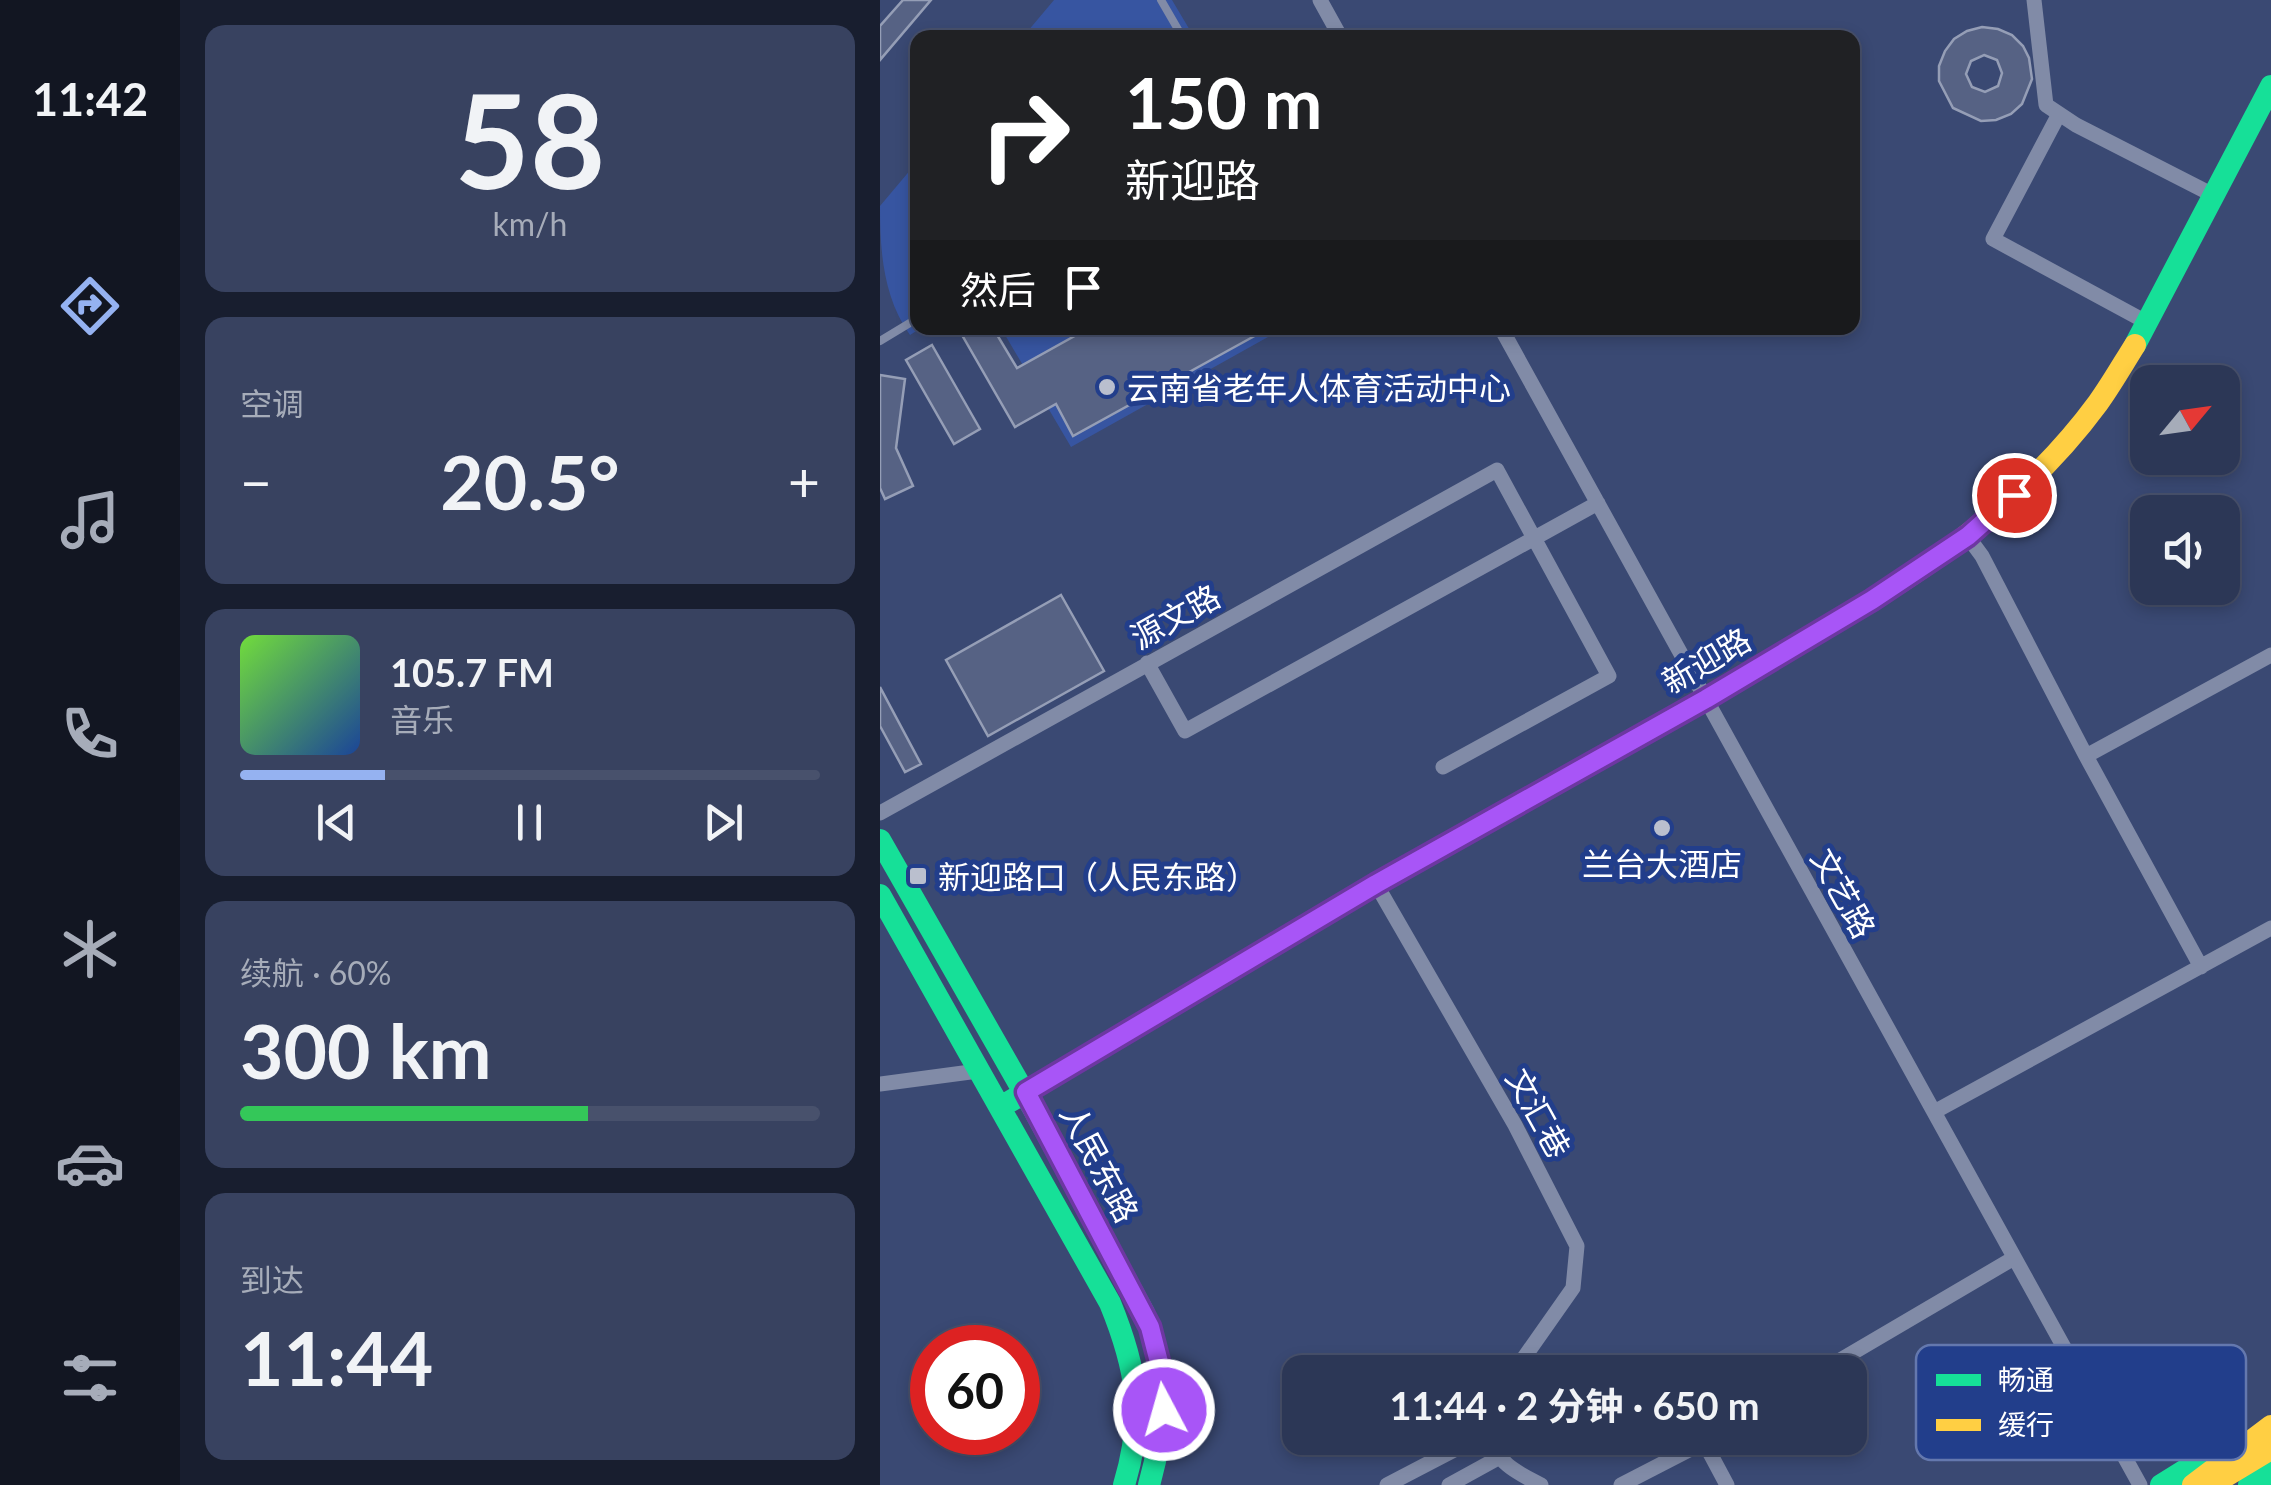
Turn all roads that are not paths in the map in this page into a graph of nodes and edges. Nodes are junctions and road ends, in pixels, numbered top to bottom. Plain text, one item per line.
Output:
1 (1161, 0) edge
2 (1320, 0) edge
3 (2034, 0) edge
4 (1178, 30) edge
5 (1337, 30) edge
6 (2271, 86) edge
7 (2059, 114) junction
8 (2212, 195) junction
9 (2148, 322) junction
10 (910, 323) edge
11 (1505, 335) edge
12 (880, 340) edge
13 (1598, 503) junction
14 (1968, 536) junction
15 (1535, 538) junction
16 (2271, 654) edge
17 (1146, 664) junction
18 (1706, 699) junction
19 (2086, 756) junction
20 (1443, 767) dead end
21 (880, 813) edge
22 (880, 840) edge
23 (1376, 884) junction
24 (880, 895) edge
25 (2271, 928) edge
26 (2201, 967) junction
27 (978, 1071) junction
28 (880, 1084) edge
29 (1026, 1092) junction
30 (999, 1107) junction
31 (1934, 1112) junction
32 (2014, 1258) junction
33 (2062, 1345) edge
34 (1526, 1355) edge
35 (1849, 1355) edge
36 (2271, 1417) edge
37 (2271, 1426) edge
38 (2246, 1432) edge
39 (2246, 1445) edge
40 (2271, 1449) edge
41 (1444, 1455) edge
42 (1498, 1455) edge
43 (1679, 1455) edge
44 (1714, 1455) edge
45 (1500, 1457) junction
46 (2126, 1460) edge
47 (2201, 1460) edge
48 (2226, 1460) edge
49 (2271, 1472) edge
50 (1124, 1485) edge
51 (1150, 1485) edge
52 (1387, 1485) edge
53 (1449, 1485) edge
54 (1541, 1485) edge
55 (1621, 1485) edge
56 (1727, 1485) edge
57 (2140, 1485) edge
58 (2161, 1485) edge
59 (2193, 1485) edge
60 (2211, 1485) edge
61 (2249, 1485) edge

1 - 4 lane
2 - 5 street
3 - 7 street
6 - 8 main road, 新迎路
7 - 8 street
7 - 9 street
8 - 9 main road, 新迎路
9 - 14 main road, 新迎路
10 - 12 lane
11 - 13 street, 文艺路
13 - 15 street
13 - 18 street, 文艺路
14 - 18 main road, 新迎路
14 - 19 street
15 - 17 street
15 - 17 street, 源文路
15 - 20 street
16 - 19 street
17 - 21 street, 源文路
18 - 23 main road, 新迎路
18 - 31 street, 文艺路
19 - 26 street
22 - 29 main road, 人民东路
23 - 29 main road, 新迎路
23 - 34 street, 文汇巷
24 - 27 main road, 人民东路
25 - 26 street
26 - 31 street
27 - 28 street
27 - 30 main road, 人民东路
29 - 30 main road, 新迎路
29 - 51 main road, 人民东路
30 - 50 main road, 人民东路
31 - 32 street, 文艺路
32 - 33 street, 文艺路
32 - 35 street
36 - 38 main road
37 - 39 main road
40 - 60 main road
41 - 52 street
42 - 45 street
43 - 55 street
44 - 56 street
45 - 53 street
45 - 54 street
46 - 57 street, 文艺路
47 - 58 main road
48 - 59 main road
49 - 61 main road

